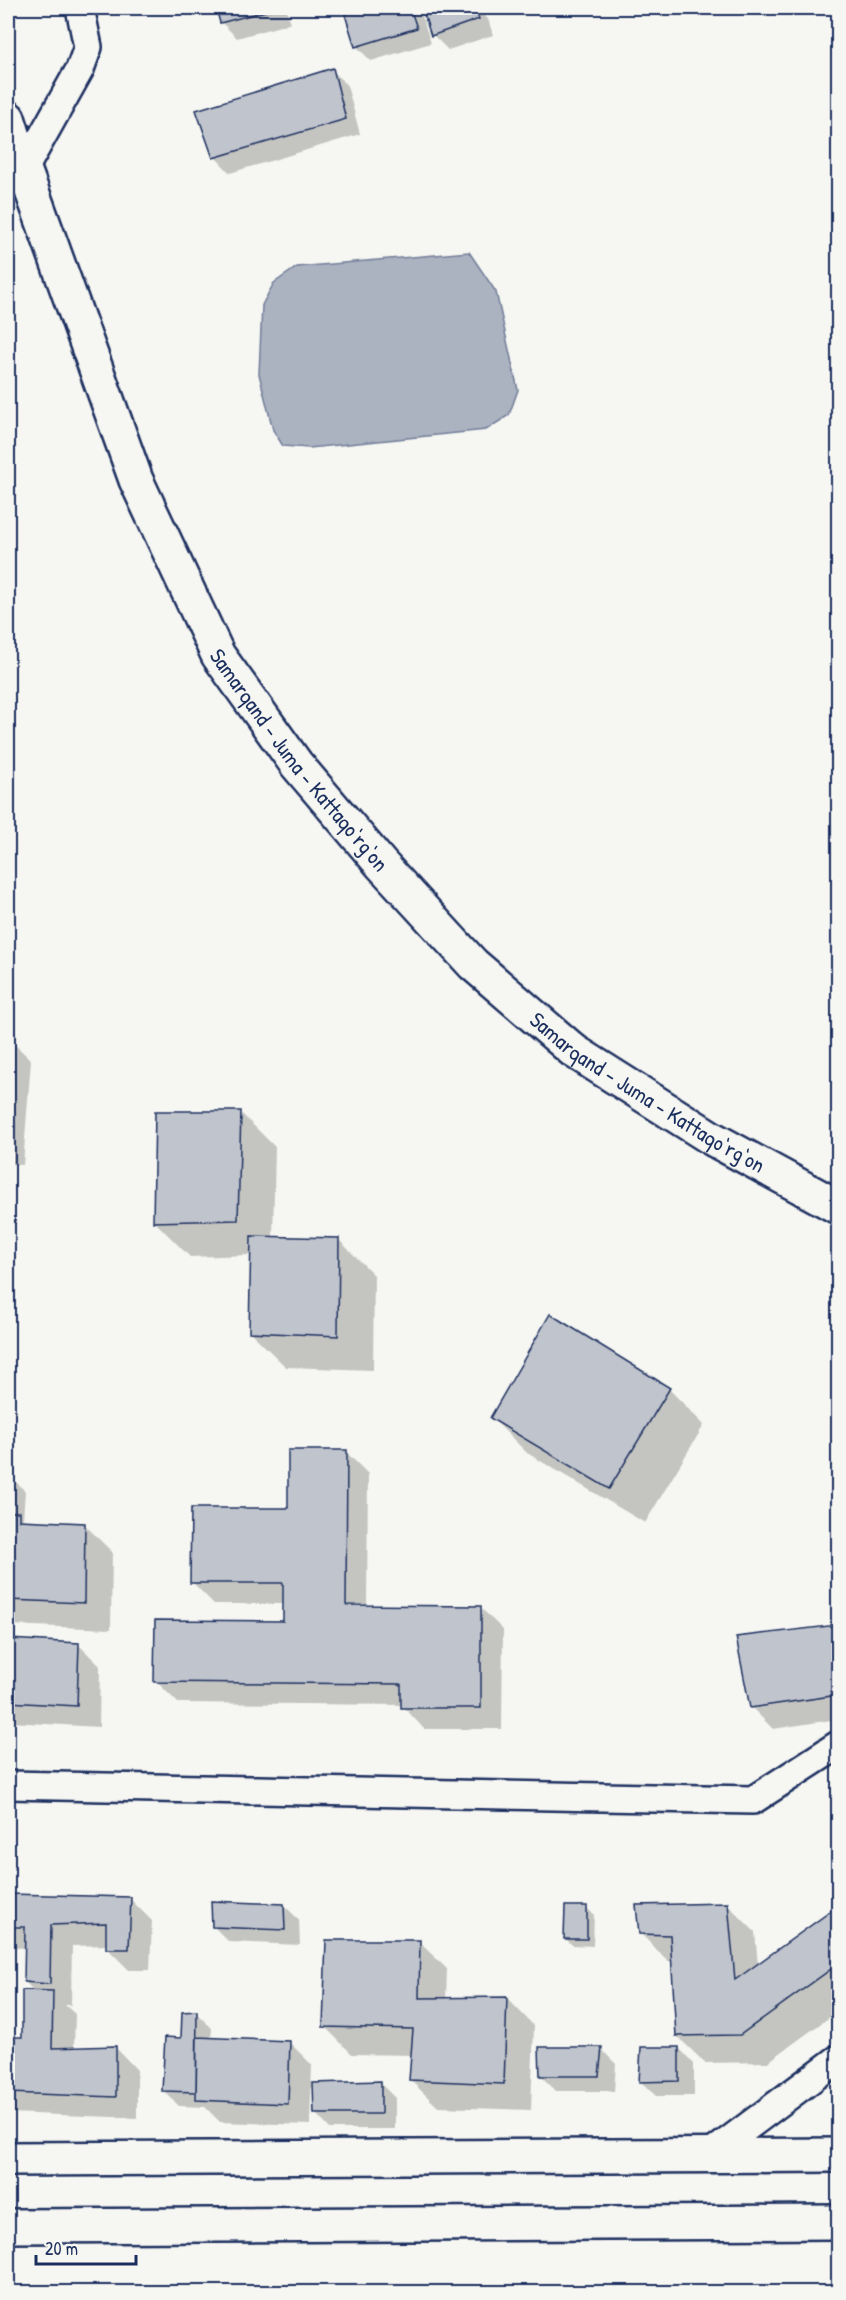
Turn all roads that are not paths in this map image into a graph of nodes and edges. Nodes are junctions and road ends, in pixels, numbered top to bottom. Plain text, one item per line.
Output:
1 (80, 8) edge
2 (8, 118) edge
3 (24, 169) junction
4 (838, 1207) edge
5 (838, 1744) edge
6 (8, 1785) edge
7 (838, 2059) edge
8 (838, 2155) edge
9 (707, 2157) junction
10 (8, 2159) edge
11 (838, 2222) edge
12 (8, 2226) edge

1 - 3 street
2 - 3 main road, Samarqand - Juma - Kattaqo‘rg‘on
3 - 4 main road, Samarqand - Juma - Kattaqo‘rg‘on
5 - 6 street
7 - 9 street
8 - 9 main road
9 - 10 main road
11 - 12 main road

